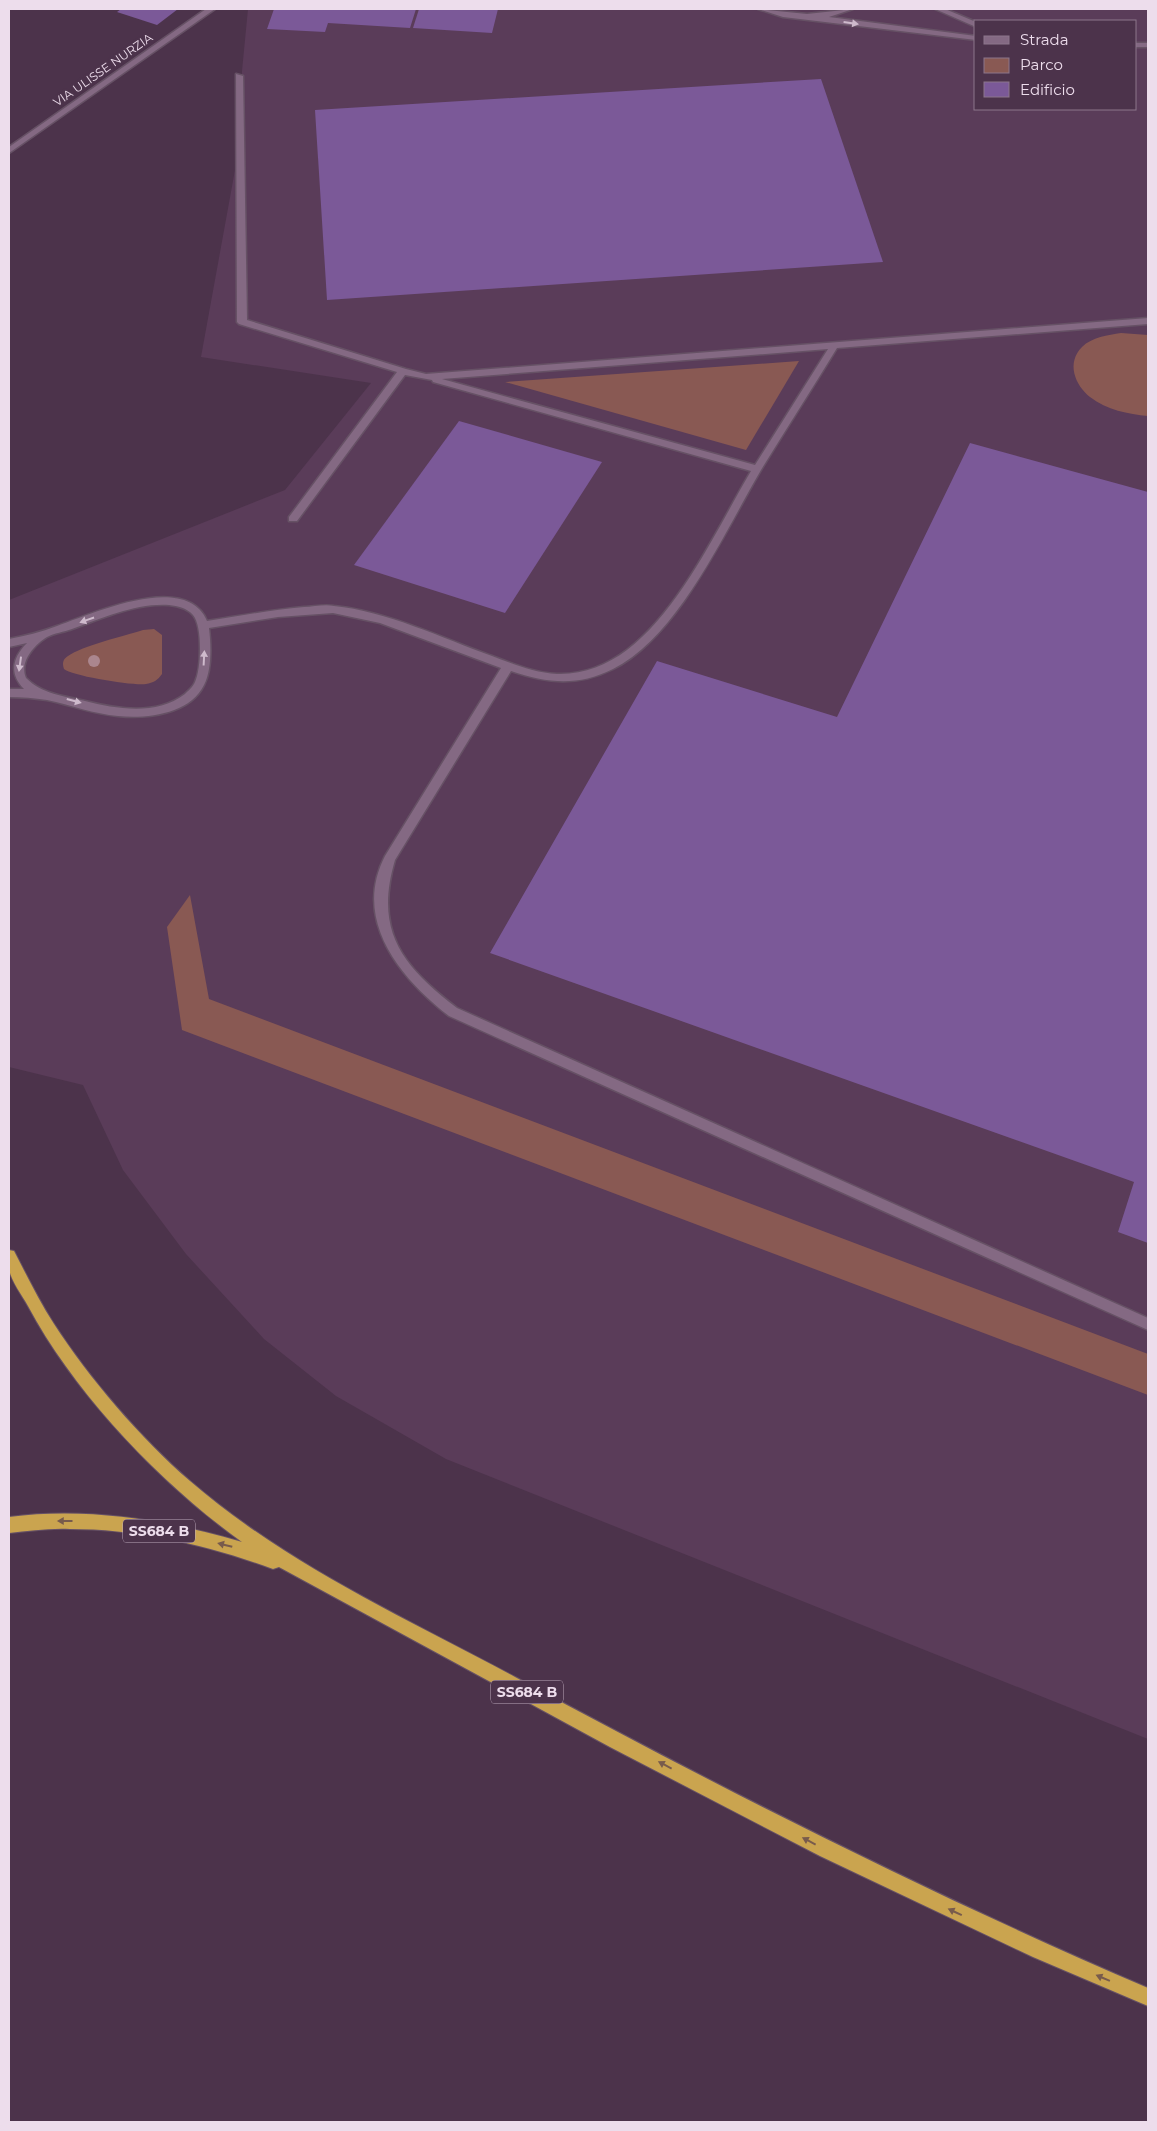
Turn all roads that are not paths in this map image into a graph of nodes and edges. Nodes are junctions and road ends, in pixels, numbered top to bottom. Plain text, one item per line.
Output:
1 (211, 9) edge
2 (762, 9) edge
3 (849, 9) edge
4 (939, 9) edge
5 (803, 16) junction
6 (974, 24) edge
7 (974, 38) edge
8 (239, 76) dead end
9 (9, 151) edge
10 (1148, 322) edge
11 (834, 346) junction
12 (404, 371) junction
13 (426, 377) junction
14 (757, 469) junction
15 (293, 519) dead end
16 (204, 625) junction
17 (49, 633) junction
18 (9, 643) edge
19 (508, 666) junction
20 (9, 693) edge
21 (45, 694) junction
22 (9, 1256) edge
23 (1148, 1324) edge
24 (9, 1526) edge
25 (304, 1573) junction
26 (1148, 1997) edge

1 - 9 street, VIA ULISSE NURZIA
2 - 5 street
3 - 5 street
4 - 6 street
5 -> 7 street
8 - 12 street
10 - 11 street
11 - 13 street
11 - 14 street
12 - 13 street
12 - 15 street
13 - 14 street
14 - 19 street
16 -> 17 street
16 - 19 street
21 -> 16 street
17 - 18 street
17 -> 21 street
19 - 23 street
20 - 21 street
22 - 25 highway, SS684 B
25 -> 24 highway, SS684 B
26 -> 25 highway, SS684 B

